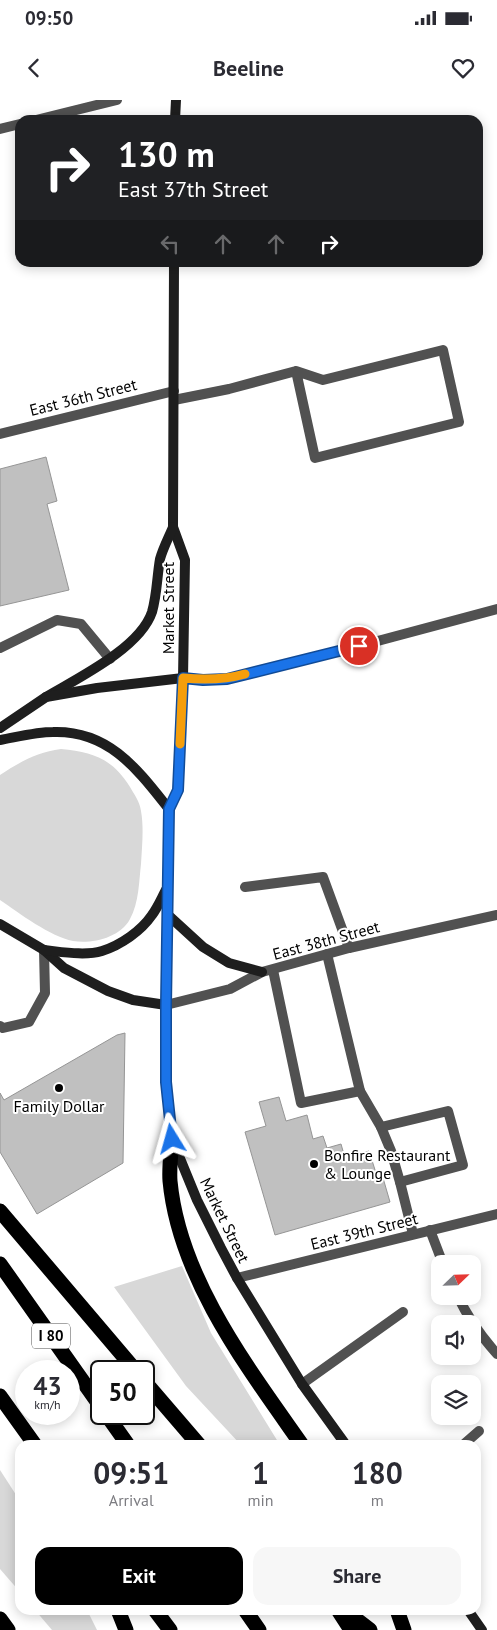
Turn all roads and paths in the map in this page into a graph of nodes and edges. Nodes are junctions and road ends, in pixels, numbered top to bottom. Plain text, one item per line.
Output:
1 (117, 100) edge
2 (176, 100) edge
3 (56, 115) edge
4 (176, 115) edge
5 (15, 125) edge
6 (0, 129) edge
7 (174, 267) edge
8 (296, 371) junction
9 (174, 395) junction
10 (0, 434) edge
11 (173, 527) junction
12 (497, 609) edge
13 (0, 648) edge
14 (110, 659) junction
15 (183, 678) junction
16 (46, 697) junction
17 (0, 728) edge
18 (0, 740) edge
19 (169, 809) junction
20 (169, 884) junction
21 (245, 887) dead end
22 (168, 916) junction
23 (497, 916) edge
24 (0, 924) edge
25 (349, 948) junction
26 (44, 950) junction
27 (327, 954) junction
28 (273, 970) junction
29 (262, 972) junction
30 (166, 1005) junction
31 (0, 1026) edge
32 (360, 1090) junction
33 (381, 1127) junction
34 (172, 1139) junction
35 (400, 1182) junction
36 (0, 1211) edge
37 (497, 1214) edge
38 (430, 1230) junction
39 (413, 1234) junction
40 (440, 1255) edge
41 (0, 1264) edge
42 (237, 1278) junction
43 (462, 1305) edge
44 (403, 1312) dead end
45 (497, 1354) edge
46 (127, 1360) edge
47 (302, 1384) junction
48 (90, 1391) edge
49 (155, 1393) edge
50 (0, 1396) edge
51 (114, 1425) edge
52 (479, 1431) dead end
53 (31, 1440) edge
54 (124, 1440) edge
55 (195, 1440) edge
56 (299, 1440) edge
57 (342, 1440) edge
58 (469, 1440) edge
59 (120, 1615) edge
60 (159, 1615) edge
61 (248, 1615) edge
62 (341, 1615) edge
63 (350, 1615) edge
64 (399, 1615) edge
65 (472, 1615) edge
66 (0, 1619) edge
67 (8, 1630) edge
68 (126, 1630) edge
69 (170, 1630) edge
70 (259, 1630) edge
71 (351, 1630) edge
72 (370, 1630) edge
73 (404, 1630) edge
74 (482, 1630) edge

1 - 3 street
2 - 4 main road
5 - 6 street
7 - 9 main road, Market Street
8 - 8 street
8 - 9 street, East 36th Street
9 - 10 street, East 36th Street
9 - 11 main road, Market Street
11 - 14 main road
11 - 15 main road, Market Street
12 - 15 street
13 - 14 street
14 - 16 main road
15 - 16 main road
15 - 19 main road, Market Street
16 - 17 main road
18 - 19 main road
19 - 20 main road, Market Street
20 - 22 main road, Market Street
20 - 26 main road
21 - 25 street
22 - 29 main road
22 - 30 main road, Market Street
23 - 25 street, East 38th Street
24 - 26 main road
25 - 27 street, East 38th Street
26 - 30 main road
26 - 31 street
27 - 28 street, East 38th Street
27 - 32 street
28 - 29 street, East 38th Street
28 - 32 street
29 - 30 street, East 38th Street
30 - 34 main road, Market Street
32 - 33 street
33 - 35 street
33 - 35 street
34 - 42 main road, Market Street
34 - 56 highway
35 - 39 street
36 - 46 highway
37 - 38 street, East 39th Street
38 - 39 street, East 39th Street
38 - 40 street
39 - 42 street, East 39th Street
41 - 48 highway, I 80
42 - 47 main road, Market Street
43 - 45 street
44 - 47 street
47 - 57 main road, Market Street
49 - 55 highway
50 - 53 highway
51 - 54 highway
52 - 58 street
59 - 68 highway
60 - 69 highway
61 - 70 highway
62 - 71 highway
63 - 72 highway
64 - 73 highway
65 - 74 main road
66 - 67 highway

